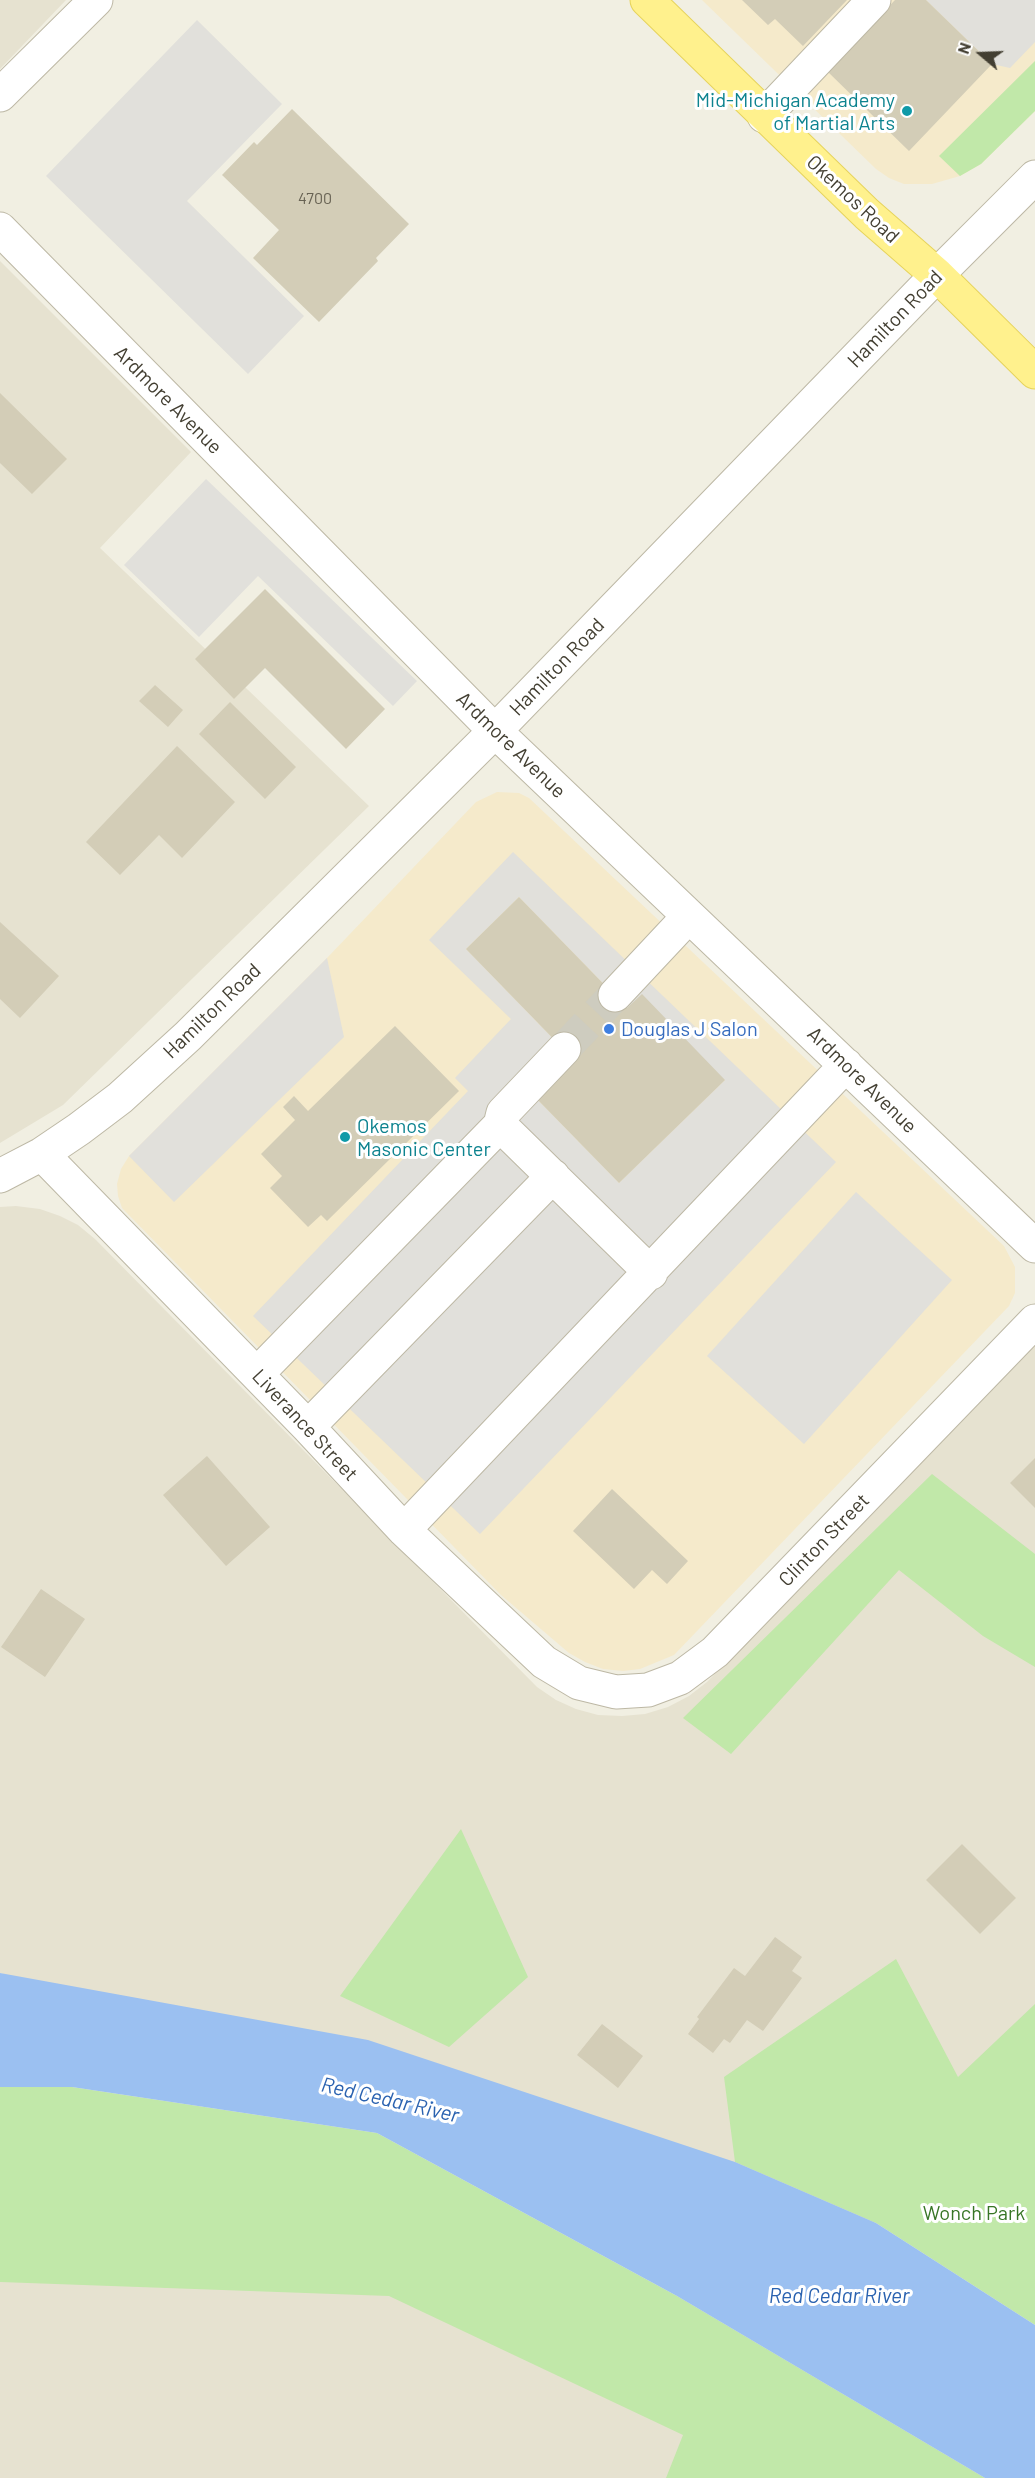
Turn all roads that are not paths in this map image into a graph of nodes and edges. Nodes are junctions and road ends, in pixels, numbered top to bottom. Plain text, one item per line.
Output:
1 (96, 0) edge
2 (647, 0) edge
3 (874, 0) edge
4 (0, 95) edge
5 (764, 116) junction
6 (1035, 177) edge
7 (0, 230) edge
8 (937, 275) junction
9 (1035, 372) edge
10 (495, 731) junction
11 (689, 916) junction
12 (615, 995) tunnel mouth
13 (564, 1049) tunnel mouth
14 (846, 1065) junction
15 (500, 1125) junction
16 (42, 1154) junction
17 (0, 1176) edge
18 (552, 1176) junction
19 (1035, 1246) edge
20 (651, 1273) junction
21 (1035, 1322) edge
22 (256, 1374) junction
23 (308, 1427) junction
24 (404, 1530) junction
25 (579, 1683) joint

1 - 4 street
2 - 5 main road, Okemos Road
3 - 5 street
5 - 8 main road, Okemos Road
6 - 8 street, Hamilton Road
7 - 10 street, Ardmore Avenue
8 - 9 main road, Okemos Road
8 - 10 street, Hamilton Road
10 - 11 street, Ardmore Avenue
10 - 16 street, Hamilton Road
11 - 12 street
11 - 14 street, Ardmore Avenue
13 - 15 street
14 - 19 street, Ardmore Avenue
14 - 20 street
15 - 18 street
15 - 22 street
16 - 17 street, Hamilton Road
16 - 22 street, Liverance Street
18 - 20 street
18 - 23 street
20 - 24 street
21 - 25 street, Clinton Street
22 - 23 street, Liverance Street
23 - 24 street, Liverance Street
24 - 25 street, Liverance Street

